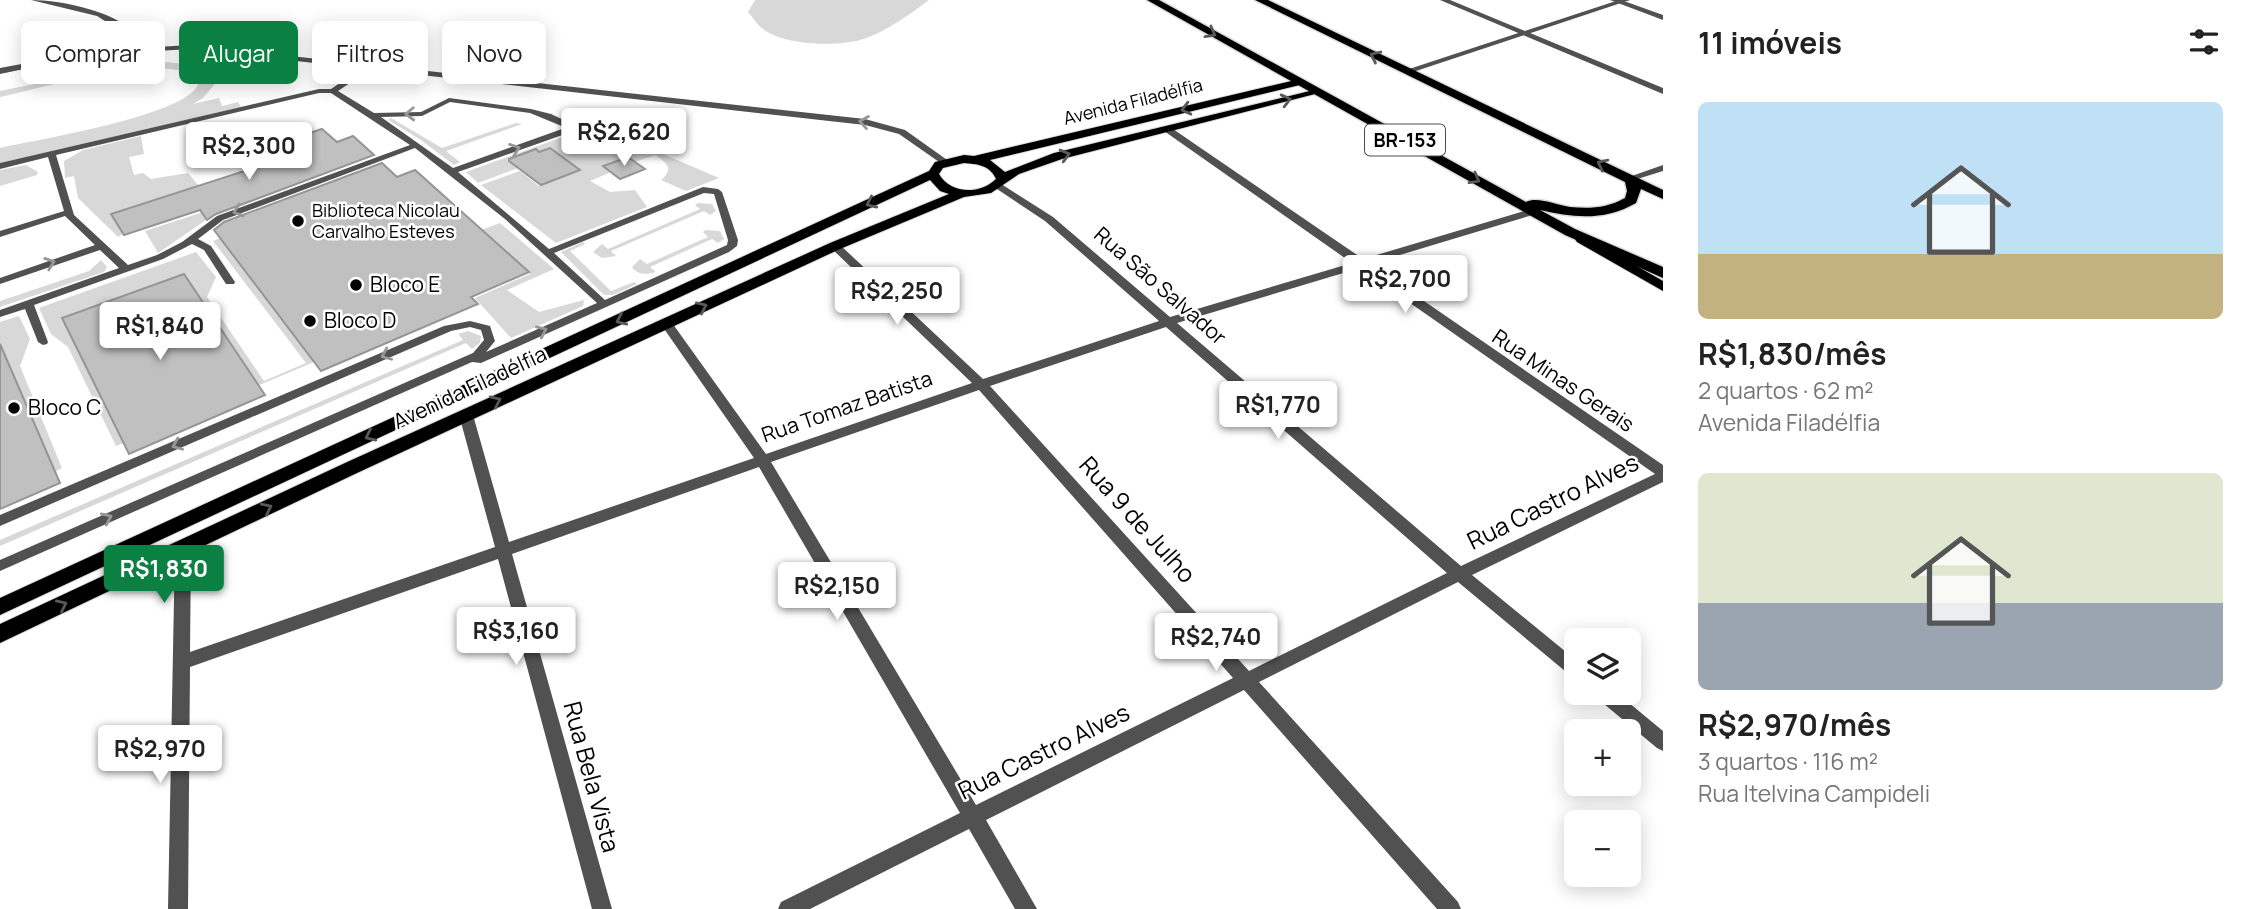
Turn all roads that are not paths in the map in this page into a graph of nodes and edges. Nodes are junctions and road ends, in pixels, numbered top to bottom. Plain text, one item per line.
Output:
1 (35, 0) edge
2 (1152, 0) edge
3 (1177, 0) edge
4 (1444, 0) edge
5 (1260, 1) edge
6 (1620, 1) edge
7 (1180, 16) junction
8 (1663, 18) edge
9 (109, 21) edge
10 (1523, 34) junction
11 (165, 47) edge
12 (312, 60) edge
13 (21, 67) edge
14 (0, 71) edge
15 (1407, 71) junction
16 (428, 72) edge
17 (1300, 82) junction
18 (344, 84) edge
19 (333, 91) junction
20 (1663, 91) edge
21 (1318, 92) junction
22 (370, 116) junction
23 (1167, 129) junction
24 (417, 145) junction
25 (51, 154) junction
26 (974, 159) junction
27 (0, 166) edge
28 (939, 168) junction
29 (1663, 169) edge
30 (450, 172) junction
31 (1631, 178) junction
32 (1000, 182) junction
33 (964, 193) junction
34 (1501, 194) junction
35 (1662, 194) edge
36 (69, 212) junction
37 (1532, 212) junction
38 (1570, 232) junction
39 (0, 234) edge
40 (190, 239) junction
41 (101, 246) junction
42 (835, 246) junction
43 (549, 252) junction
44 (1358, 263) junction
45 (126, 269) junction
46 (1663, 272) edge
47 (0, 281) edge
48 (230, 282) dead end
49 (1663, 287) edge
50 (28, 304) junction
51 (604, 304) junction
52 (0, 314) edge
53 (666, 323) junction
54 (1167, 323) junction
55 (43, 342) dead end
56 (456, 365) junction
57 (981, 384) junction
58 (466, 415) junction
59 (762, 459) junction
60 (1663, 474) edge
61 (0, 521) edge
62 (183, 548) junction
63 (504, 549) junction
64 (0, 566) edge
65 (1459, 574) junction
66 (0, 607) edge
67 (0, 634) edge
68 (1564, 660) edge
69 (182, 662) junction
70 (1248, 678) junction
71 (1618, 705) edge
72 (1663, 742) edge
73 (972, 815) junction
74 (178, 909) edge
75 (602, 909) edge
76 (789, 909) edge
77 (1027, 909) edge
78 (1451, 909) edge

1 - 9 street
2 - 7 highway, BR-153
3 - 7 highway
4 - 10 street
15 -> 5 highway
6 - 8 street
6 - 10 street
7 -> 17 highway, BR-153
10 - 15 street
10 - 20 street
11 - 12 street
13 - 14 street
31 -> 15 highway
28 -> 16 street
17 - 21 highway, BR-153
17 -> 26 main road, Avenida Filadélfia
18 - 19 lane
19 - 22 lane
19 - 25 lane
23 -> 21 main road, Avenida Filadélfia
21 -> 34 highway, BR-153
22 - 24 lane
30 -> 22 lane
32 -> 23 main road, Avenida Filadélfia
23 - 44 street, Rua Minas Gerais
24 - 30 lane
24 -> 40 lane
25 - 27 lane
25 - 36 lane
26 - 28 main road, Avenida Filadélfia
26 - 32 main road
28 - 33 main road
28 -> 66 main road, Avenida Filadélfia
29 - 31 street
30 - 43 lane
31 - 34 highway
31 - 35 highway
32 - 33 main road, Avenida Filadélfia
32 - 54 street, Rua São Salvador
33 - 42 main road, Avenida Filadélfia
34 - 37 highway, BR-153
36 - 39 lane
36 - 41 lane
37 - 38 highway, BR-153
37 - 44 street, Rua Tomaz Batista
38 - 46 highway, BR-153
38 - 49 main road
40 - 45 lane
40 - 48 lane
41 - 45 lane
47 -> 41 lane
53 -> 42 main road, Avenida Filadélfia
42 - 57 street, Rua 9 de Julho
43 - 51 lane
43 - 51 lane
44 - 54 street, Rua Tomaz Batista
44 - 60 street, Rua Minas Gerais
45 - 50 lane
50 - 52 lane
50 - 55 lane
56 -> 51 lane
58 -> 53 main road, Avenida Filadélfia
53 - 59 street
54 - 57 street, Rua Tomaz Batista
54 - 65 street, Rua São Salvador
56 -> 61 lane
64 -> 56 lane
57 - 59 street, Rua Tomaz Batista
57 - 70 street, Rua 9 de Julho
62 -> 58 main road, Avenida Filadélfia
58 - 63 street, Rua Bela Vista
59 - 63 street, Rua Tomaz Batista
59 - 73 street
60 - 65 street, Rua Castro Alves
67 -> 62 main road, Avenida Filadélfia
62 - 69 street
63 - 69 street, Rua Tomaz Batista
63 - 75 street, Rua Bela Vista
65 - 68 street, Rua São Salvador
65 - 70 street, Rua Castro Alves
69 - 74 street
70 - 73 street, Rua Castro Alves
70 - 78 street, Rua 9 de Julho
71 - 72 street
73 - 76 street, Rua Castro Alves
73 - 77 street

